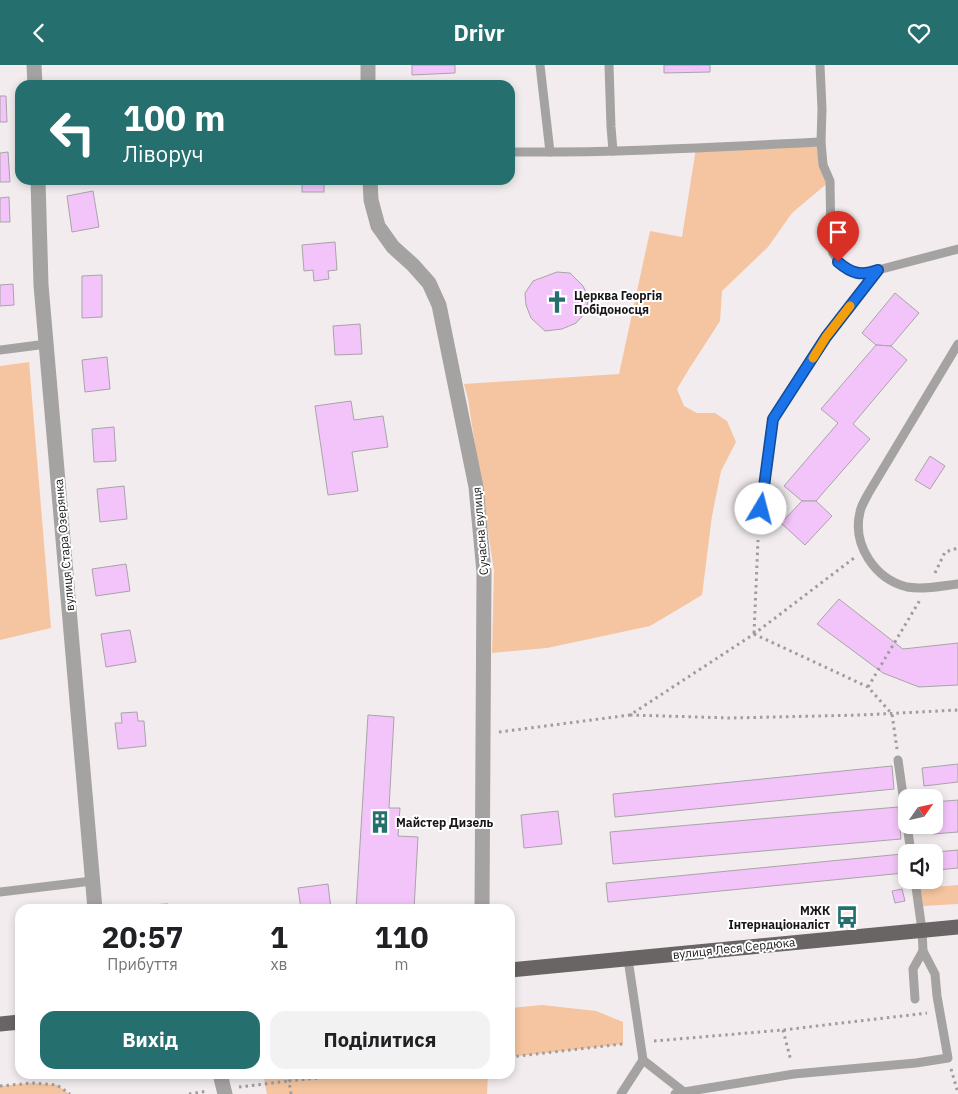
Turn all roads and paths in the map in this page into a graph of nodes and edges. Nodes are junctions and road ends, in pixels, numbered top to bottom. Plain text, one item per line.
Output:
1 (34, 65) edge
2 (368, 65) edge
3 (540, 65) edge
4 (609, 65) edge
5 (820, 65) edge
6 (35, 80) edge
7 (368, 80) edge
8 (821, 142) junction
9 (613, 151) junction
10 (515, 152) edge
11 (550, 152) junction
12 (38, 185) edge
13 (370, 185) edge
14 (958, 249) edge
15 (878, 270) junction
16 (47, 344) junction
17 (958, 344) edge
18 (0, 350) edge
19 (758, 527) joint
20 (958, 548) edge
21 (864, 551) junction
22 (958, 584) edge
23 (928, 588) junction
24 (754, 634) junction
25 (868, 687) junction
26 (958, 710) edge
27 (892, 714) junction
28 (630, 715) junction
29 (484, 733) junction
30 (898, 760) joint
31 (902, 789) edge
32 (92, 881) junction
33 (916, 889) edge
34 (0, 892) edge
35 (94, 904) edge
36 (482, 904) edge
37 (958, 927) edge
38 (922, 930) junction
39 (923, 951) junction
40 (628, 959) junction
41 (515, 970) edge
42 (915, 999) dead end
43 (940, 1012) junction
44 (15, 1022) edge
45 (0, 1024) edge
46 (783, 1030) junction
47 (654, 1041) dead end
48 (623, 1045) dead end
49 (515, 1056) edge
50 (948, 1058) junction
51 (643, 1060) junction
52 (792, 1064) dead end
53 (221, 1079) edge
54 (309, 1079) edge
55 (0, 1086) edge
56 (679, 1093) edge
57 (958, 1093) edge
58 (70, 1094) edge
59 (225, 1094) edge
60 (291, 1094) edge
61 (621, 1094) edge

1 - 6 street
2 - 7 street
3 - 11 lane
4 - 9 lane
5 - 8 lane
8 - 9 lane
8 - 15 lane
9 - 11 lane
10 - 11 lane
12 - 16 street, вулиця Стара Озерянка
13 - 29 street, Сучасна вулиця
14 - 15 lane
15 - 19 lane
16 - 18 lane
16 - 32 street, вулиця Стара Озерянка
17 - 21 lane
19 - 24 path
20 - 23 path
21 - 23 lane
21 - 24 path
22 - 23 lane
23 - 25 path
24 - 25 path
24 - 28 path
25 - 27 path
26 - 27 path
27 - 28 path
27 - 30 path
28 - 29 path
29 - 36 street, Сучасна вулиця
30 - 31 lane
32 - 34 lane
32 - 35 street, вулиця Стара Озерянка
33 - 38 lane
37 - 38 main road, вулиця Леся Сердюка
38 - 39 lane
38 - 40 main road, вулиця Леся Сердюка
39 - 42 lane
39 - 43 lane
40 - 41 main road, вулиця Леся Сердюка
40 - 51 lane
43 - 46 path
43 - 50 lane
44 - 45 main road
46 - 47 path
46 - 52 path
48 - 49 path
50 - 56 lane
50 - 57 path
51 - 56 lane
51 - 61 lane
53 - 59 street
54 - 60 path
55 - 58 path

